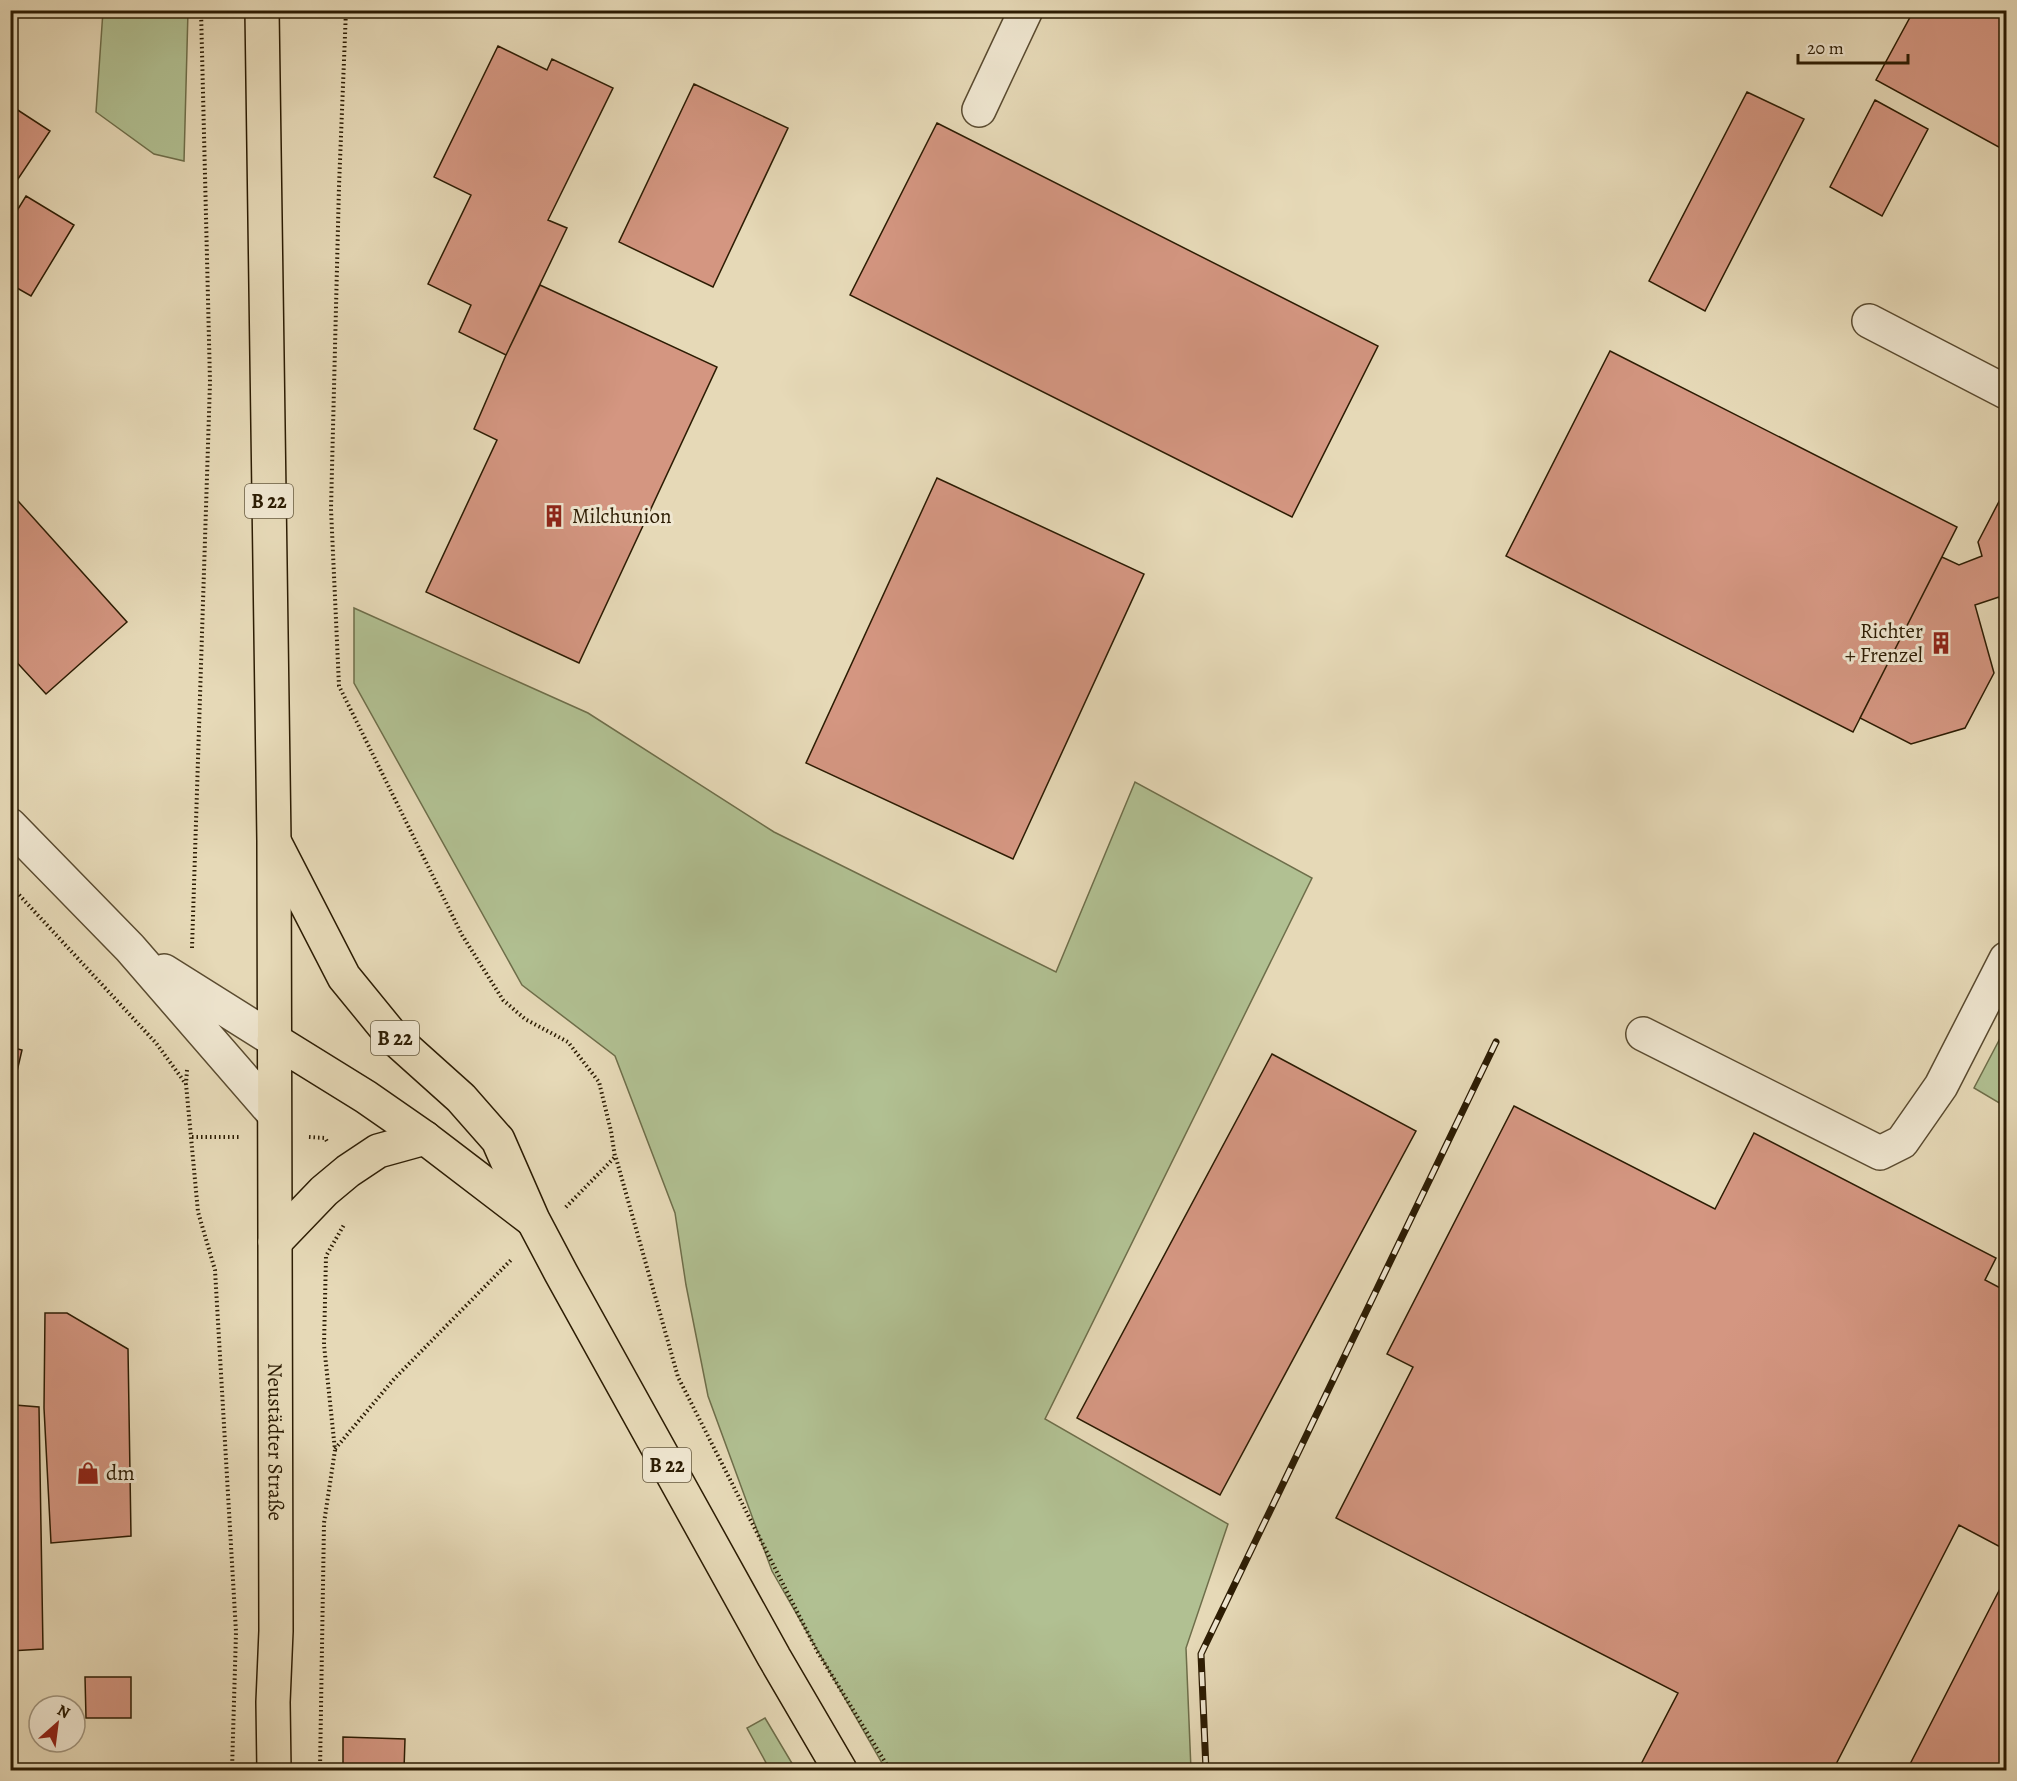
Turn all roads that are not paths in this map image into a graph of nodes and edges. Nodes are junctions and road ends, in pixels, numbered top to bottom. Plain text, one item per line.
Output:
1 (262, 10) edge
2 (1026, 10) edge
3 (980, 110) dead end
4 (1869, 321) dead end
5 (2007, 392) edge
6 (10, 825) edge
7 (274, 841) junction
8 (2007, 959) edge
9 (191, 1003) junction
10 (1643, 1034) dead end
11 (274, 1040) junction
12 (274, 1114) junction
13 (424, 1138) junction
14 (548, 1215) junction
15 (275, 1242) junction
16 (274, 1770) edge
17 (840, 1770) edge

1 - 7 main road, B 22
2 - 3 street
4 - 5 street
6 - 9 street
7 - 11 main road, B 22
7 - 14 main road, B 22
8 - 10 street
9 - 11 street
9 - 12 street
11 - 12 main road, Neustädter Straße
11 - 13 main road, B 22
12 - 15 main road, Neustädter Straße
13 - 14 main road, B 22
13 - 15 main road
14 - 17 main road, B 22
15 - 16 main road, Neustädter Straße

